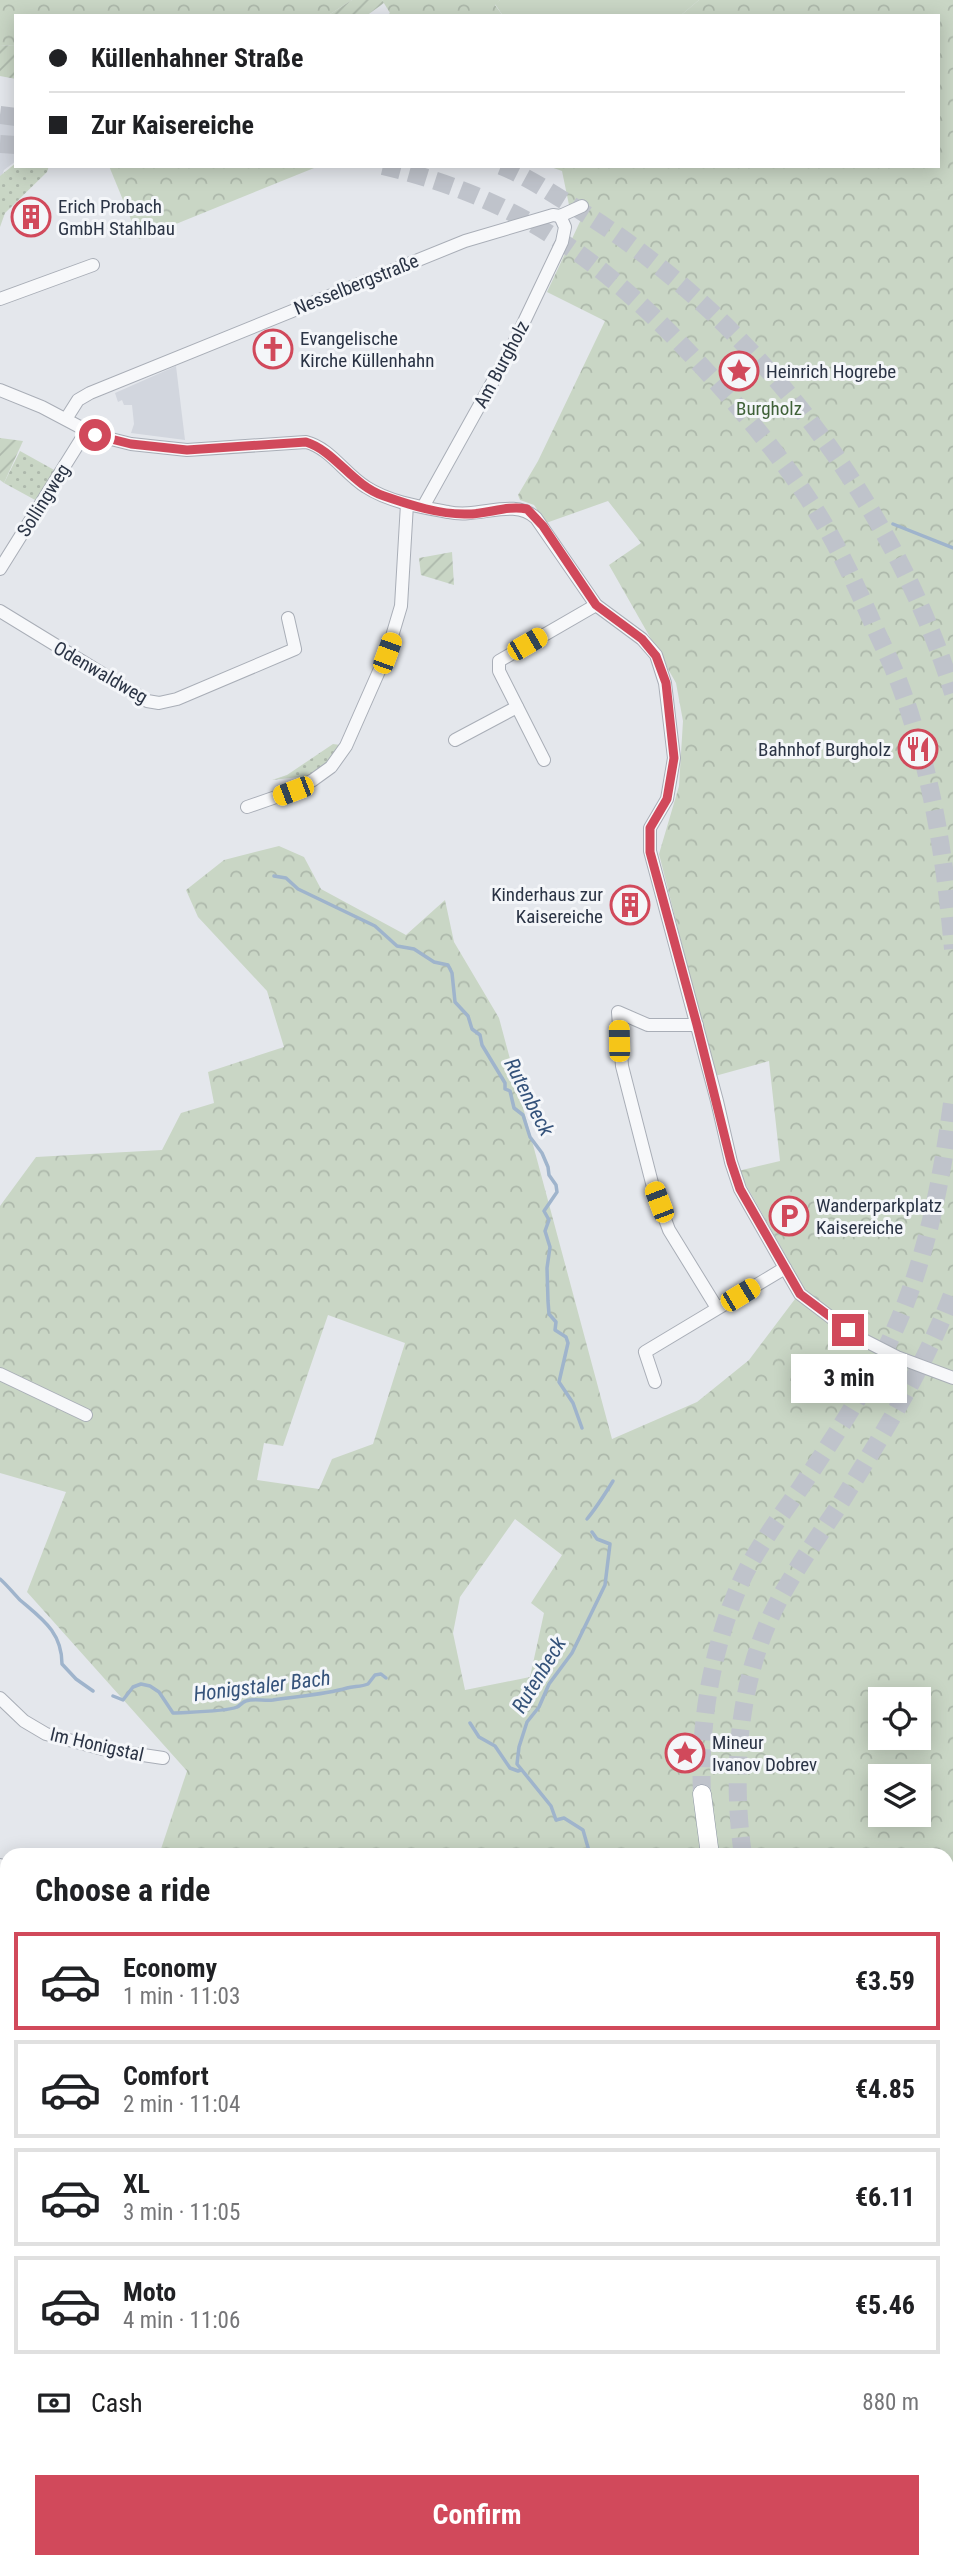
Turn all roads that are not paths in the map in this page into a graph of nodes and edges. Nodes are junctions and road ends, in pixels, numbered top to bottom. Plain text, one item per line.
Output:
1 (582, 206) dead end
2 (560, 216) junction
3 (93, 265) dead end
4 (0, 299) edge
5 (0, 390) edge
6 (66, 419) junction
7 (87, 430) junction
8 (407, 503) junction
9 (424, 507) junction
10 (0, 569) edge
11 (596, 605) junction
12 (0, 611) edge
13 (288, 618) dead end
14 (517, 707) junction
15 (455, 740) dead end
16 (544, 761) dead end
17 (247, 807) dead end
18 (697, 1025) junction
19 (785, 1268) junction
20 (717, 1308) junction
21 (0, 1374) edge
22 (953, 1378) edge
23 (655, 1382) dead end
24 (86, 1415) dead end
25 (0, 1699) edge
26 (163, 1758) dead end
27 (702, 1794) tunnel mouth
28 (709, 1848) edge

1 - 2 street, Nesselbergstraße
2 - 6 street, Nesselbergstraße
2 - 9 street, Am Burgholz
3 - 4 street
5 - 6 street
6 - 7 street
7 - 8 street
7 - 10 street, Sollingweg
8 - 9 street
8 - 17 street
9 - 11 street
11 - 14 street
11 - 18 street
12 - 13 street, Odenwaldweg
14 - 15 street
14 - 16 street
18 - 19 street
18 - 20 street
19 - 20 street
19 - 22 street
20 - 23 street
21 - 24 street
25 - 26 street, Im Honigstal
27 - 28 highway

